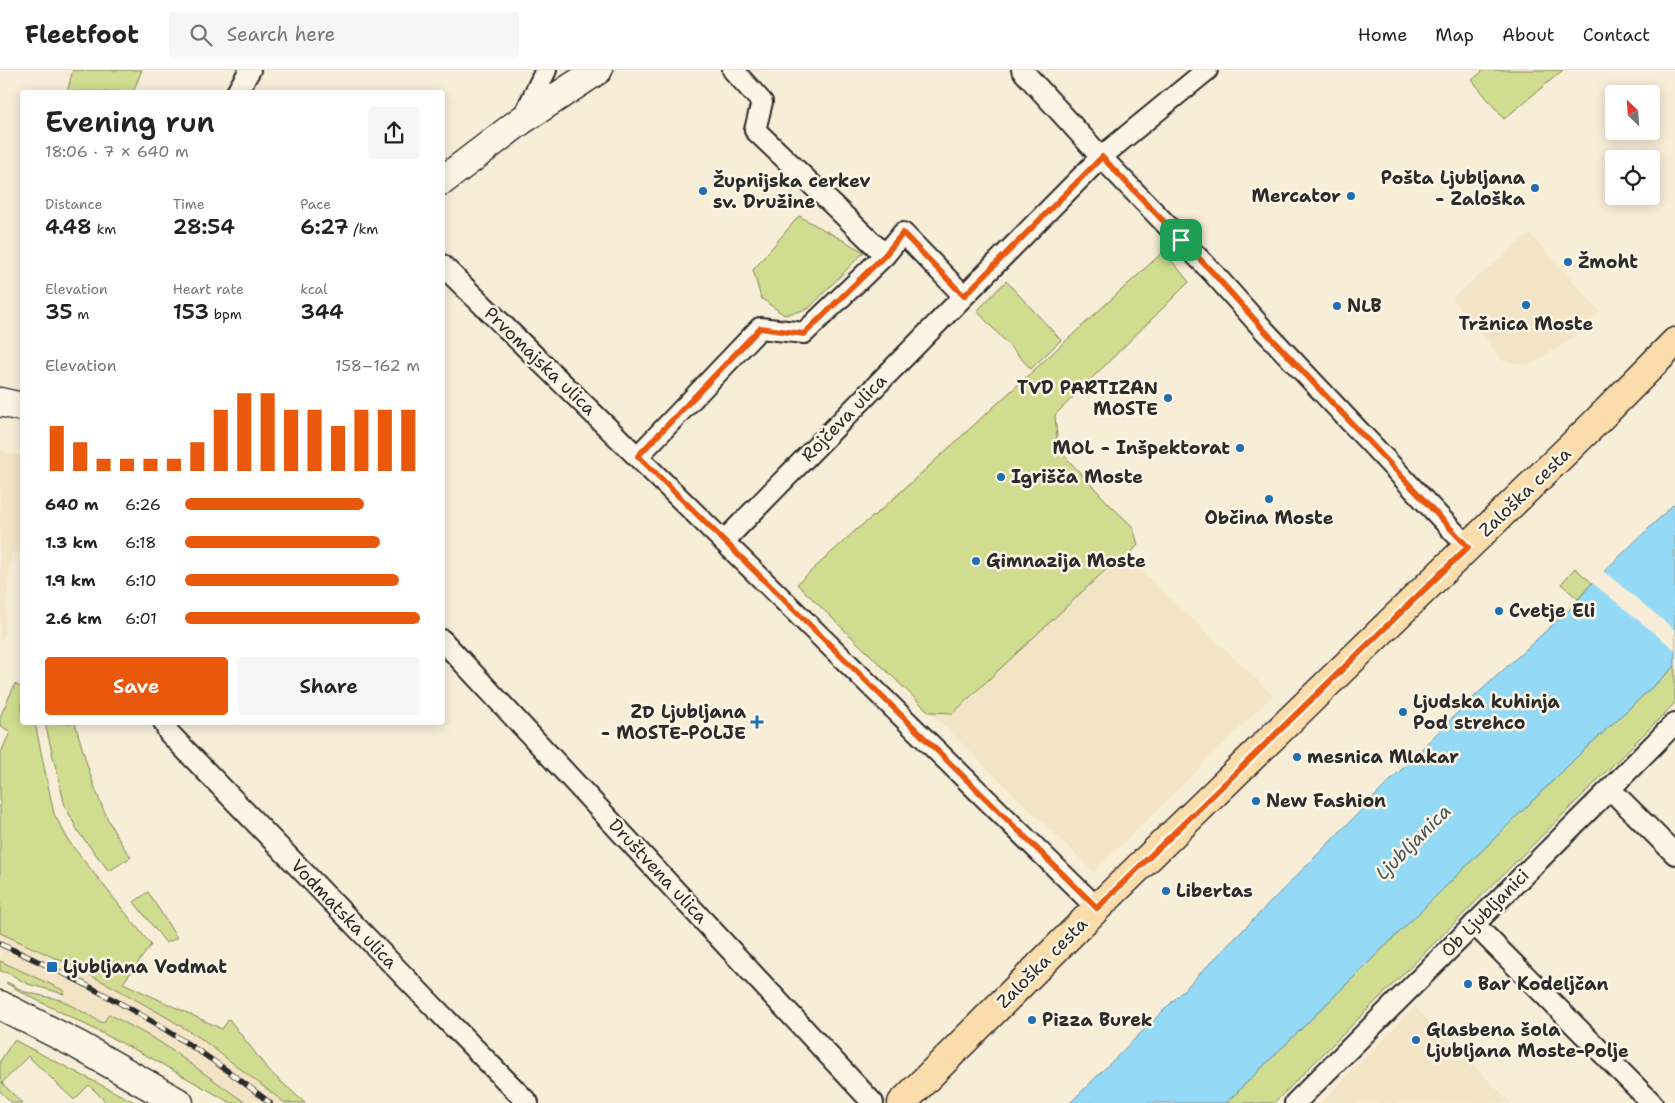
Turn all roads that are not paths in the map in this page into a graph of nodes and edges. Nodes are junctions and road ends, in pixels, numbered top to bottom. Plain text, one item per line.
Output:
1 (250, 70) edge
2 (546, 70) edge
3 (598, 70) edge
4 (733, 70) edge
5 (1022, 70) edge
6 (1207, 70) edge
7 (238, 90) edge
8 (522, 120) junction
9 (1102, 157) junction
10 (445, 178) edge
11 (885, 255) junction
12 (445, 268) edge
13 (964, 296) junction
14 (1675, 342) edge
15 (0, 402) edge
16 (20, 407) edge
17 (638, 456) junction
18 (724, 541) junction
19 (1468, 547) junction
20 (445, 643) edge
21 (1675, 722) edge
22 (165, 725) edge
23 (1610, 789) junction
24 (1675, 854) edge
25 (1097, 908) junction
26 (1474, 924) junction
27 (0, 1005) edge
28 (178, 1103) edge
29 (528, 1103) edge
30 (873, 1103) edge
31 (902, 1103) edge
32 (1295, 1103) edge
33 (1652, 1103) edge

1 - 7 street
2 - 8 street
3 - 8 street
4 - 11 street
5 - 9 street
6 - 9 street, Rojčeva ulica
8 - 10 street
9 - 13 street, Rojčeva ulica
9 - 19 street
11 - 13 street
11 - 17 street
12 - 17 street, Prvomajska ulica
13 - 18 street, Rojčeva ulica
14 - 19 main road, Zaloška cesta
15 - 16 street
17 - 18 street, Prvomajska ulica
18 - 25 street, Prvomajska ulica
19 - 25 main road, Zaloška cesta
20 - 30 street, Društvena ulica
21 - 23 street, Ob Ljubljanici
22 - 29 street, Vodmatska ulica
23 - 24 street
23 - 26 street, Ob Ljubljanici
25 - 31 main road, Zaloška cesta
26 - 32 street, Ob Ljubljanici
26 - 33 street
27 - 28 street

